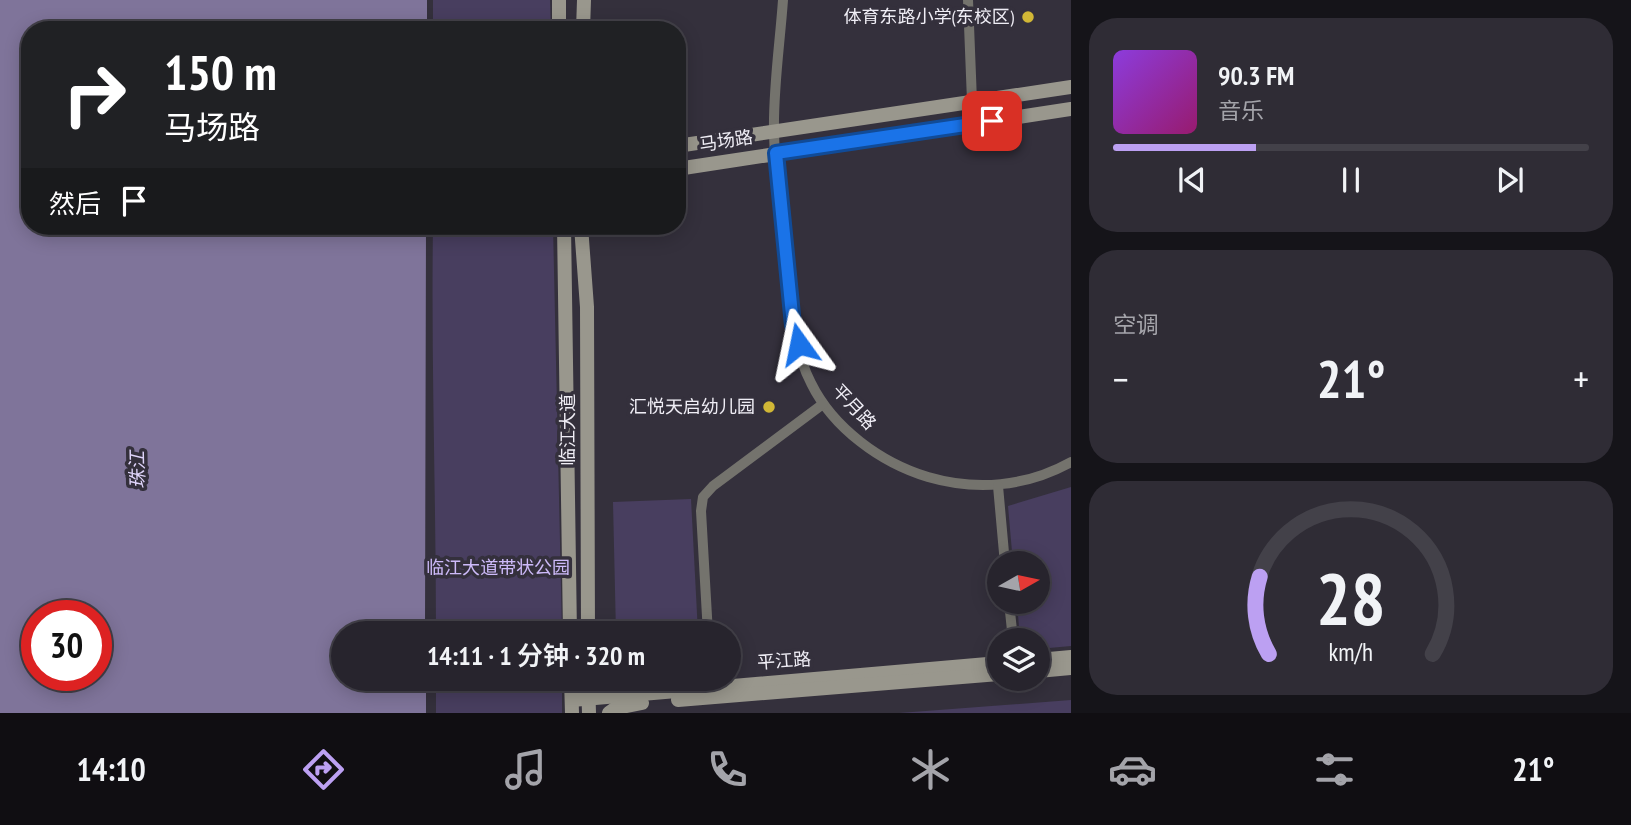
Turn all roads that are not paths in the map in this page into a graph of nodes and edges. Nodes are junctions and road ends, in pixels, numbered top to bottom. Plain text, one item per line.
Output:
1 (559, 0) edge
2 (583, 0) edge
3 (783, 0) edge
4 (968, 0) edge
5 (559, 21) edge
6 (583, 21) edge
7 (1071, 87) edge
8 (972, 101) junction
9 (1071, 109) edge
10 (774, 131) junction
11 (686, 145) edge
12 (776, 153) junction
13 (686, 168) edge
14 (564, 235) edge
15 (583, 235) edge
16 (587, 307) junction
17 (565, 312) junction
18 (823, 404) junction
19 (1071, 462) edge
20 (998, 486) junction
21 (1004, 551) edge
22 (568, 572) junction
23 (588, 572) junction
24 (570, 621) edge
25 (588, 621) edge
26 (707, 621) edge
27 (1071, 657) edge
28 (1050, 659) edge
29 (987, 664) edge
30 (1071, 668) edge
31 (1050, 670) edge
32 (987, 675) edge
33 (741, 681) edge
34 (627, 691) edge
35 (674, 691) edge
36 (641, 698) junction
37 (589, 706) edge
38 (572, 707) edge
39 (609, 713) edge

1 - 5 main road
2 - 6 main road
3 - 10 street, 平月路
4 - 8 street
7 - 8 main road, 马场路
8 - 10 main road, 马场路
9 - 12 main road, 马场路
10 - 11 main road, 马场路
10 - 12 street, 平月路
12 - 13 main road, 马场路
12 - 18 street, 平月路
14 - 17 main road, 临江大道
15 - 16 main road, 临江大道
16 - 17 main road
16 - 23 main road, 临江大道
17 - 22 main road, 临江大道
18 - 20 street, 平月路
18 - 26 street
19 - 20 street, 平月路
20 - 21 street
22 - 23 main road
22 - 24 main road, 临江大道
23 - 25 main road, 临江大道
27 - 28 main road
29 - 33 main road, 平江路
30 - 31 main road
32 - 36 main road, 平江路
34 - 36 main road
35 - 36 main road, 平江路
36 - 37 main road, 平江路
36 - 39 main road
37 - 38 main road, 平江路

